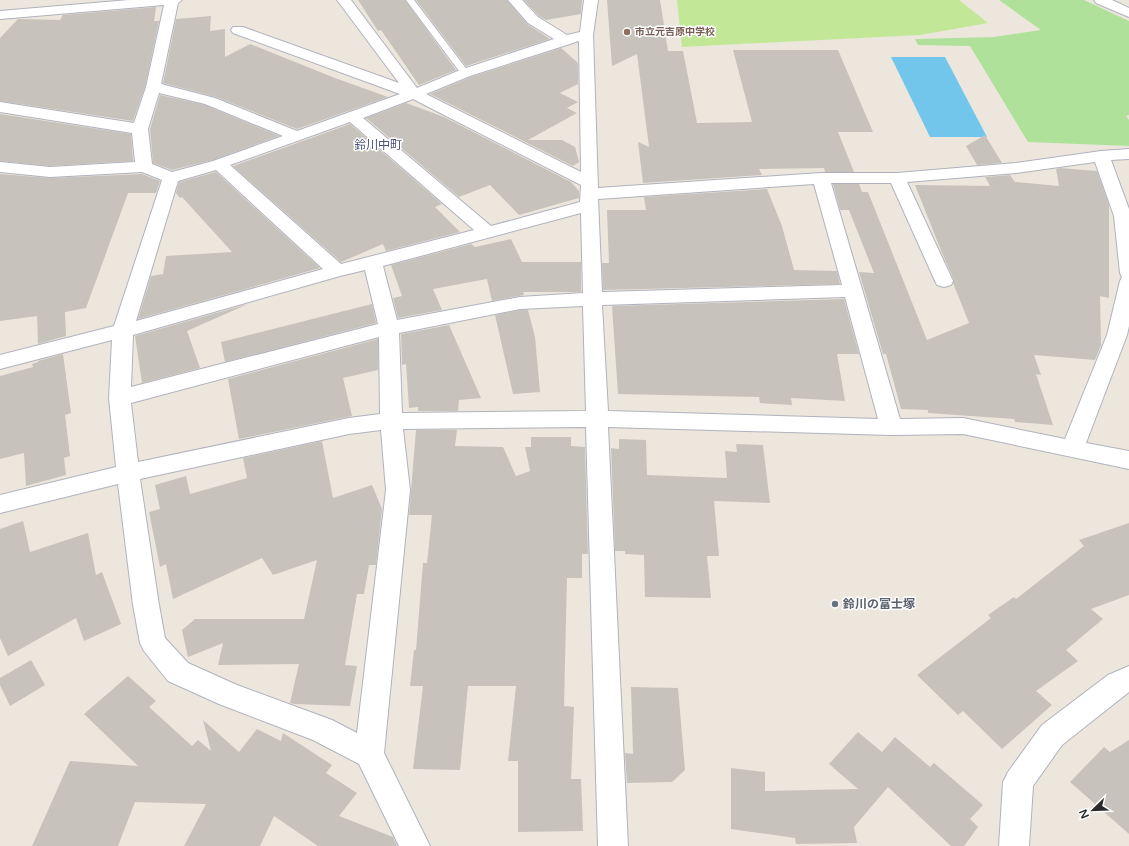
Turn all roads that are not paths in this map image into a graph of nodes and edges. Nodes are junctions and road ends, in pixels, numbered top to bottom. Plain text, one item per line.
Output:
1 (173, 0) edge
2 (344, 0) edge
3 (410, 0) edge
4 (515, 0) edge
5 (591, 0) edge
6 (1101, 0) edge
7 (1129, 13) edge
8 (0, 15) edge
9 (238, 30) dead end
10 (586, 35) junction
11 (565, 40) junction
12 (465, 73) junction
13 (153, 87) junction
14 (414, 94) junction
15 (0, 107) edge
16 (352, 116) junction
17 (140, 129) junction
18 (297, 136) junction
19 (1129, 154) edge
20 (1101, 156) junction
21 (219, 164) junction
22 (0, 167) edge
23 (144, 167) junction
24 (171, 178) junction
25 (821, 178) junction
26 (897, 178) junction
27 (589, 194) junction
28 (487, 232) junction
29 (1128, 251) edge
30 (373, 263) junction
31 (337, 271) junction
32 (1129, 273) edge
33 (944, 281) dead end
34 (1129, 281) edge
35 (853, 291) junction
36 (592, 299) junction
37 (1127, 303) edge
38 (389, 328) junction
39 (123, 331) junction
40 (0, 362) edge
41 (120, 398) junction
42 (596, 419) junction
43 (391, 421) junction
44 (891, 427) junction
45 (1073, 447) junction
46 (1129, 460) edge
47 (128, 473) junction
48 (0, 504) edge
49 (1129, 679) edge
50 (369, 754) junction
51 (415, 846) edge
52 (612, 846) edge
53 (1014, 846) edge

1 - 8 street
1 - 13 street
2 - 14 street
3 - 12 lane
4 - 11 street
5 - 10 street
6 - 7 street
9 - 14 street
10 - 11 street
10 - 27 street
11 - 12 street
12 - 14 street
13 - 17 street
13 - 18 street
14 - 16 street
14 - 27 street
15 - 17 street
16 - 18 street
16 - 28 street
17 - 23 street
18 - 21 street
19 - 20 street
20 - 26 street
20 - 29 street
21 - 24 street
21 - 31 street
22 - 23 street
23 - 24 street
24 - 39 street
25 - 26 street
25 - 27 street
25 - 35 street
26 - 33 street
27 - 28 street
27 - 36 street
28 - 30 street
29 - 32 street
30 - 31 street
30 - 38 street
31 - 39 street
34 - 37 street
35 - 36 street
35 - 44 street
36 - 38 street
36 - 42 street
37 - 45 street
38 - 41 street
38 - 43 street
39 - 40 street
39 - 41 street
41 - 47 street
42 - 43 street
42 - 44 street
42 - 52 street
43 - 47 street
43 - 50 street
44 - 45 street
45 - 46 street
47 - 48 street
47 - 50 street
49 - 53 street
50 - 51 street

